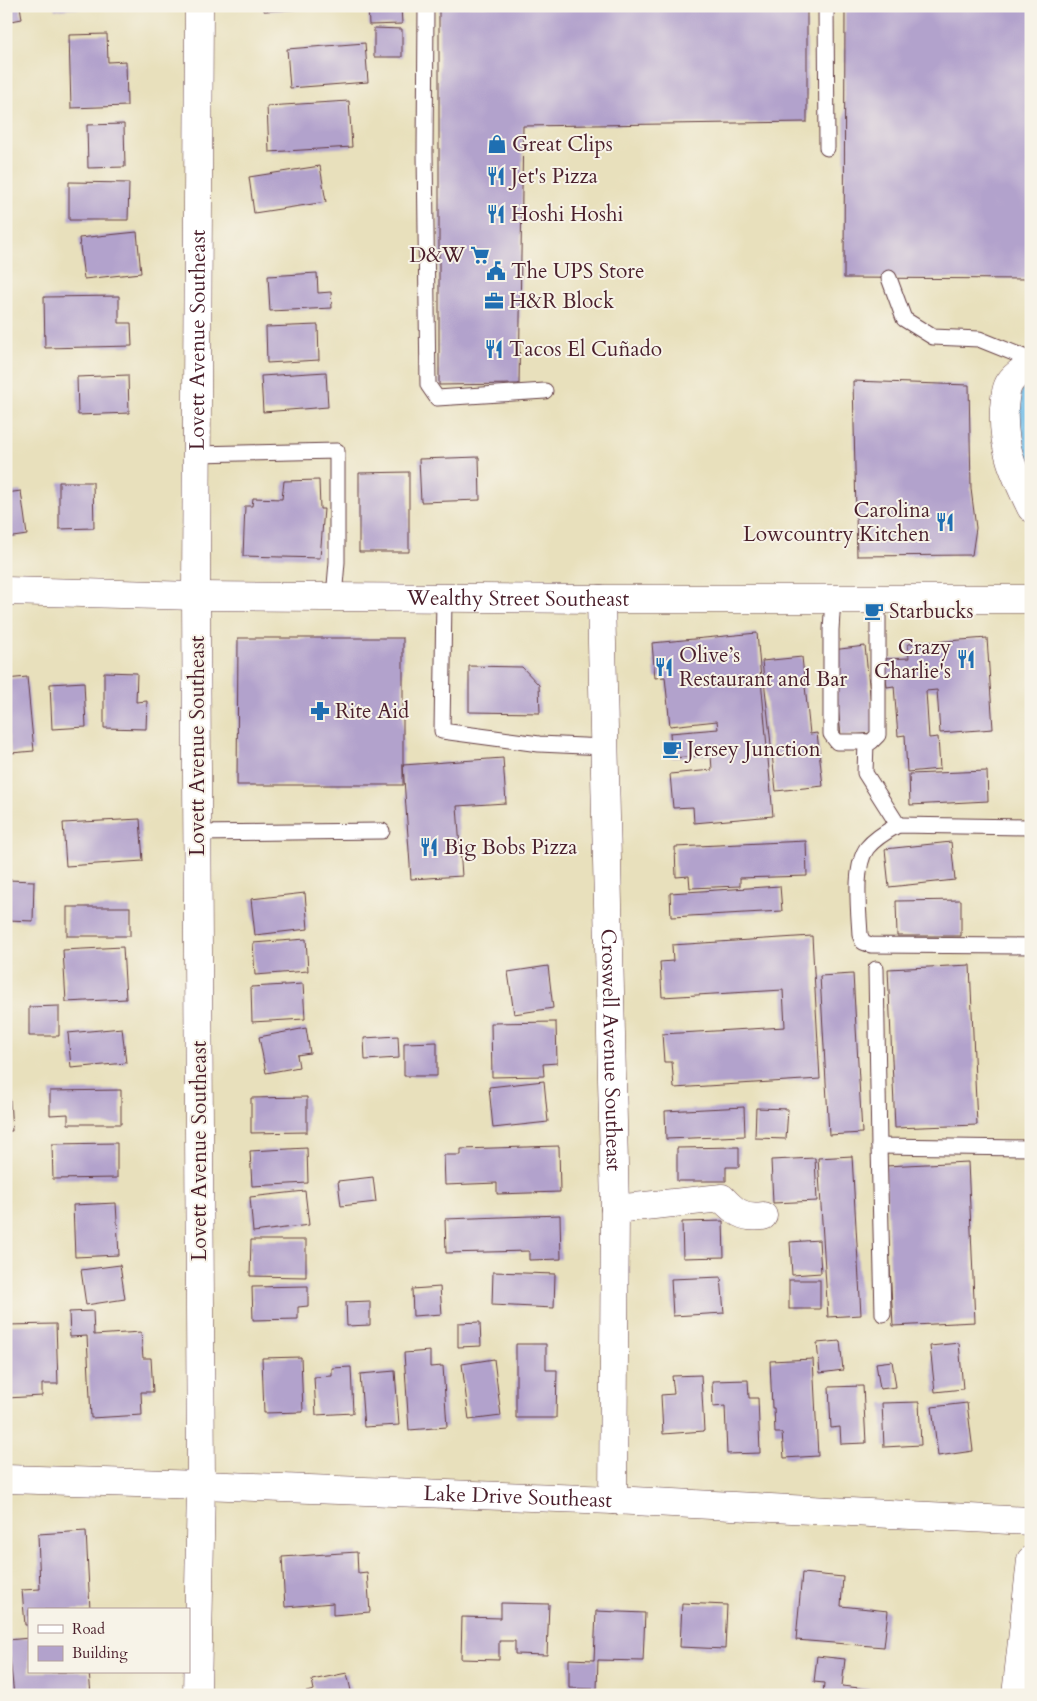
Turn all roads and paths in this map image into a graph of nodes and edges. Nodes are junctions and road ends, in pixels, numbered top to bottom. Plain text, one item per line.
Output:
1 (199, 6) edge
2 (426, 6) edge
3 (826, 6) edge
4 (826, 148) dead end
5 (889, 278) dead end
6 (1031, 360) edge
7 (1031, 364) edge
8 (545, 391) dead end
9 (197, 454) junction
10 (1031, 508) edge
11 (6, 592) edge
12 (196, 596) junction
13 (334, 597) junction
14 (444, 598) junction
15 (833, 598) junction
16 (878, 598) junction
17 (1031, 598) edge
18 (602, 599) junction
19 (866, 742) junction
20 (605, 747) junction
21 (898, 825) junction
22 (1031, 827) edge
23 (382, 831) dead end
24 (197, 833) junction
25 (1031, 946) edge
26 (876, 969) dead end
27 (879, 1146) junction
28 (1031, 1148) edge
29 (616, 1209) junction
30 (763, 1216) dead end
31 (883, 1314) dead end
32 (6, 1480) edge
33 (201, 1485) junction
34 (613, 1500) junction
35 (1031, 1521) edge
36 (1031, 1560) edge
37 (196, 1695) edge
38 (1016, 1695) edge

1 - 9 street, Lovett Avenue Southeast
2 - 8 lane
3 - 4 lane
5 - 6 lane
7 - 10 street
9 - 12 street, Lovett Avenue Southeast
9 - 13 lane
11 - 12 street, Wealthy Street Southeast
12 - 13 street, Wealthy Street Southeast
12 - 24 street, Lovett Avenue Southeast
13 - 14 street, Wealthy Street Southeast
14 - 18 street, Wealthy Street Southeast
14 - 20 lane
15 - 16 street, Wealthy Street Southeast
15 - 18 street, Wealthy Street Southeast
15 - 19 lane
16 - 17 street, Wealthy Street Southeast
16 - 19 lane
18 - 20 street, Croswell Avenue Southeast
19 - 21 lane
20 - 29 street, Croswell Avenue Southeast
21 - 22 lane
21 - 25 lane
23 - 24 lane
24 - 33 street, Lovett Avenue Southeast
26 - 27 lane
27 - 28 lane
27 - 31 lane
29 - 30 street
29 - 34 street, Croswell Avenue Southeast
32 - 33 street, Lake Drive Southeast
33 - 34 street, Lake Drive Southeast
33 - 37 street, Lovett Avenue Southeast
34 - 35 street, Lake Drive Southeast
36 - 38 street

